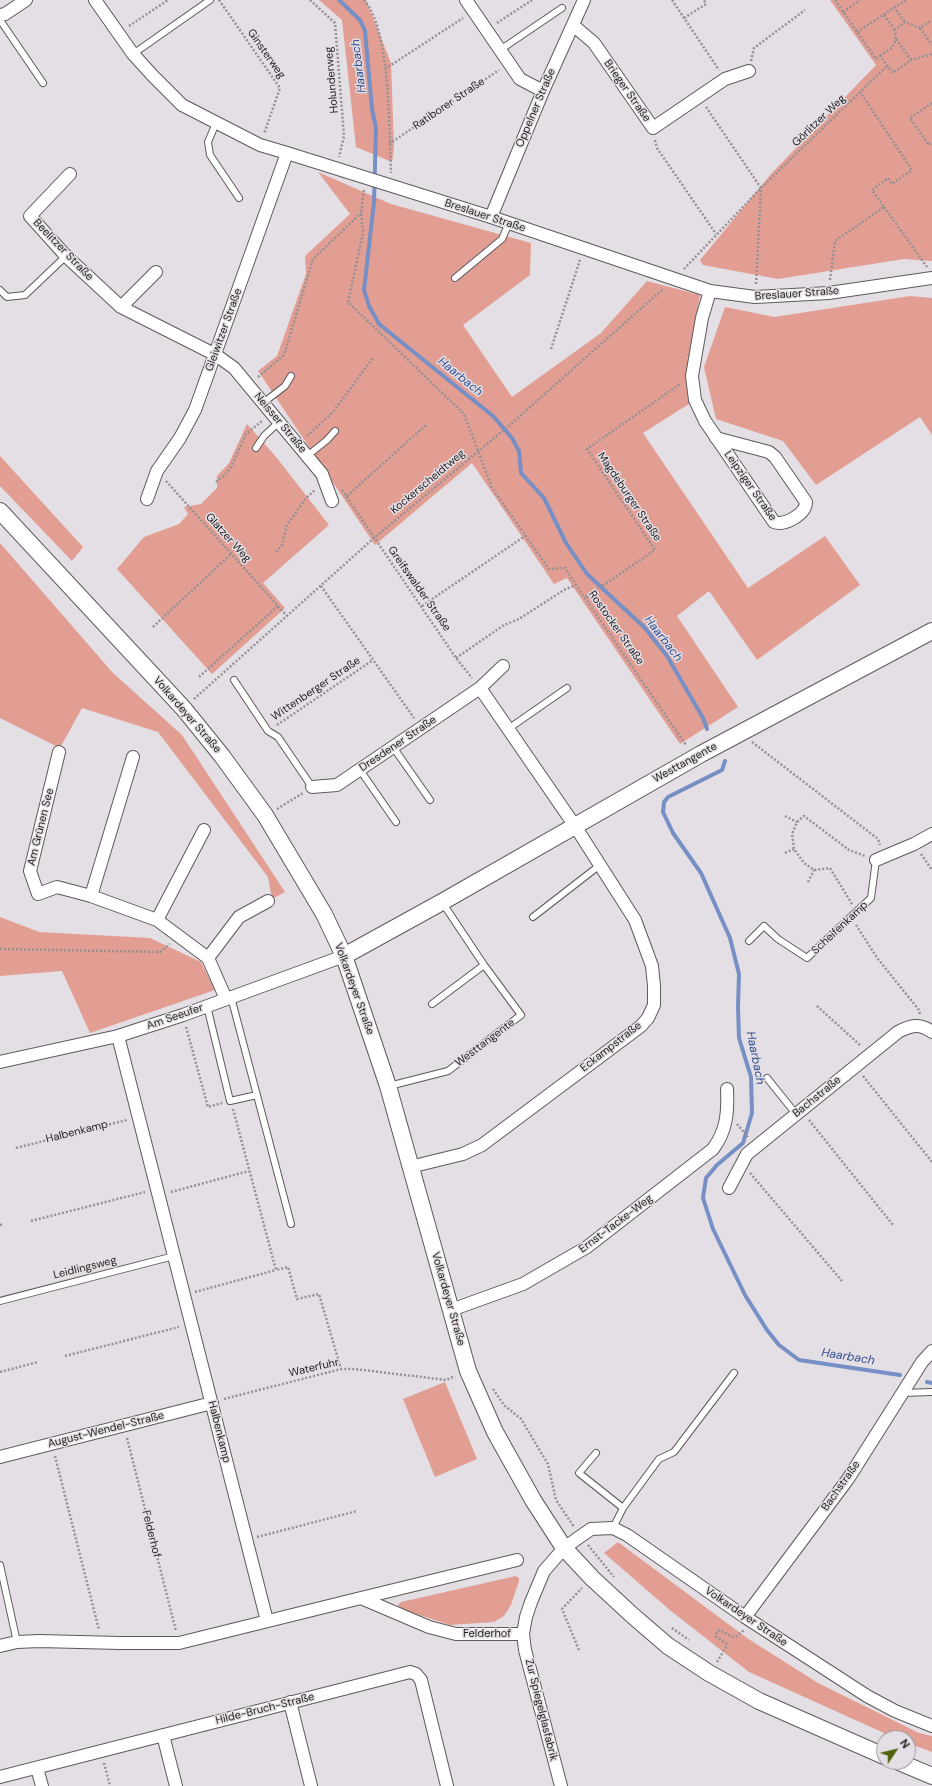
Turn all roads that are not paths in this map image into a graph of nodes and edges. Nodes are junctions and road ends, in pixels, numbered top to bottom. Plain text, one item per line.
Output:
1 (26, 0) edge
2 (95, 0) edge
3 (210, 0) edge
4 (466, 0) edge
5 (584, 0) edge
6 (562, 8) dead end
7 (0, 15) edge
8 (0, 20) edge
9 (573, 25) junction
10 (500, 50) junction
11 (133, 54) junction
12 (749, 71) road end
13 (43, 84) dead end
14 (543, 91) junction
15 (216, 124) junction
16 (287, 153) junction
17 (70, 174) dead end
18 (239, 198) dead end
19 (491, 217) junction
20 (509, 223) junction
21 (66, 256) junction
22 (156, 272) dead end
23 (930, 274) edge
24 (456, 278) dead end
25 (0, 290) edge
26 (710, 291) junction
27 (121, 307) junction
28 (216, 355) junction
29 (291, 376) dead end
30 (267, 408) junction
31 (279, 422) junction
32 (335, 430) dead end
33 (716, 438) junction
34 (256, 448) dead end
35 (307, 456) junction
36 (147, 499) dead end
37 (332, 501) dead end
38 (0, 511) edge
39 (932, 631) edge
40 (503, 666) dead end
41 (234, 680) dead end
42 (480, 688) junction
43 (566, 688) dead end
44 (508, 728) junction
45 (393, 747) junction
46 (59, 752) dead end
47 (133, 757) dead end
48 (360, 770) junction
49 (312, 787) joint
50 (430, 800) dead end
51 (396, 822) dead end
52 (575, 826) junction
53 (204, 830) dead end
54 (932, 834) edge
55 (881, 858) joint
56 (600, 866) junction
57 (91, 896) junction
58 (268, 901) dead end
59 (442, 902) junction
60 (533, 918) dead end
61 (157, 920) junction
62 (749, 941) dead end
63 (344, 956) junction
64 (208, 958) junction
65 (484, 966) junction
66 (229, 998) junction
67 (432, 1004) dead end
68 (207, 1006) junction
69 (932, 1032) edge
70 (118, 1036) junction
71 (0, 1062) edge
72 (767, 1078) dead end
73 (388, 1086) junction
74 (727, 1089) dead end
75 (257, 1095) junction
76 (799, 1112) junction
77 (410, 1167) junction
78 (729, 1188) dead end
79 (291, 1224) dead end
80 (174, 1256) junction
81 (0, 1301) edge
82 (451, 1310) junction
83 (932, 1351) edge
84 (734, 1373) dead end
85 (932, 1392) edge
86 (902, 1393) junction
87 (212, 1402) junction
88 (596, 1453) dead end
89 (0, 1457) edge
90 (623, 1508) junction
91 (613, 1528) junction
92 (564, 1548) junction
93 (517, 1560) dead end
94 (0, 1565) edge
95 (360, 1598) junction
96 (750, 1620) junction
97 (267, 1621) junction
98 (524, 1634) junction
99 (18, 1642) junction
100 (0, 1646) edge
101 (290, 1702) junction
102 (932, 1726) edge
103 (163, 1735) junction
104 (876, 1752) edge
105 (37, 1768) junction
106 (916, 1769) edge
107 (932, 1776) edge
108 (0, 1777) edge
109 (42, 1786) edge
110 (176, 1786) edge
111 (310, 1786) edge
112 (446, 1786) edge
113 (561, 1786) edge

1 - 7 street
2 - 11 street, Breslauer Straße
3 - 11 lane
4 - 10 street
5 - 9 street, Oppelner Straße
6 - 10 lane
8 - 13 lane
9 - 12 street, Brieger Straße
9 - 14 street, Oppelner Straße
10 - 14 street
11 - 15 street, Breslauer Straße
14 - 19 street, Oppelner Straße
15 - 16 street, Breslauer Straße
15 - 18 lane
16 - 19 street, Breslauer Straße
16 - 28 street, Gleiwitzer Straße
17 - 21 street, Beelitzer Straße
19 - 20 street, Breslauer Straße
20 - 24 lane
20 - 26 street, Breslauer Straße
21 - 25 lane
21 - 27 street, Beelitzer Straße
22 - 27 street
23 - 26 street, Breslauer Straße
26 - 33 street, Leipziger Straße
27 - 28 street, Beelitzer Straße
28 - 30 street, Neisser Straße
28 - 36 street, Gleiwitzer Straße
29 - 30 lane
30 - 31 street, Neisser Straße
31 - 34 lane
31 - 35 street, Neisser Straße
32 - 35 lane
33 - 33 street, Leipziger Straße
35 - 37 street, Neisser Straße
38 - 63 main road, Volkardeyer Straße
39 - 52 main road, Westtangente
40 - 42 street, Dresdener Straße
41 - 49 lane
42 - 44 street
42 - 45 street, Dresdener Straße
43 - 44 lane
44 - 52 street
45 - 48 street, Dresdener Straße
45 - 50 lane
46 - 57 street, Am Grünen See
47 - 57 street
48 - 49 street, Dresdener Straße
48 - 51 lane
52 - 56 street, Eckampstraße
52 - 59 main road, Westtangente
53 - 61 street
54 - 55 street
55 - 62 lane, Scheifenkamp
56 - 60 lane
56 - 77 street, Eckampstraße
57 - 61 street, Am Grünen See
58 - 64 street
59 - 63 main road, Westtangente
59 - 65 lane, Westtangente
61 - 64 street, Am Grünen See
63 - 66 street, Am Seeufer
63 - 73 main road, Volkardeyer Straße
64 - 66 street, Am Grünen See
65 - 67 lane
65 - 73 lane, Westtangente
66 - 68 street, Am Seeufer
66 - 75 lane
68 - 70 street, Am Seeufer
68 - 75 lane
69 - 76 street, Bachstraße
70 - 71 street, Am Seeufer
70 - 80 street, Halbenkamp
72 - 76 lane
73 - 77 main road, Volkardeyer Straße
74 - 82 street, Ernst-Tacke-Weg
75 - 79 lane
76 - 78 street, Bachstraße
77 - 82 main road, Volkardeyer Straße
80 - 81 lane, Leidlingsweg
80 - 87 street, Halbenkamp
82 - 92 main road, Volkardeyer Straße
83 - 86 street, Bachstraße
84 - 90 lane
85 - 86 lane
86 - 96 street, Bachstraße
87 - 89 street, August-Wendel-Straße
87 - 97 street, Halbenkamp
88 - 90 lane
90 - 91 lane
91 - 92 street
91 - 96 street, Volkardeyer Straße
92 - 98 street, Felderhof
92 - 104 main road, Volkardeyer Straße
93 - 95 street
94 - 99 lane
95 - 97 street
95 - 98 street, Felderhof
96 - 102 street, Volkardeyer Straße
97 - 99 street
98 - 113 street, Zur Spiegelglasfabrik
99 - 100 street
101 - 103 street, Hilde-Bruch-Straße
101 - 111 street
101 - 112 street, Hilde-Bruch-Straße
103 - 105 street, Hilde-Bruch-Straße
103 - 110 street
105 - 108 street, Hilde-Bruch-Straße
105 - 109 street
106 - 107 main road

